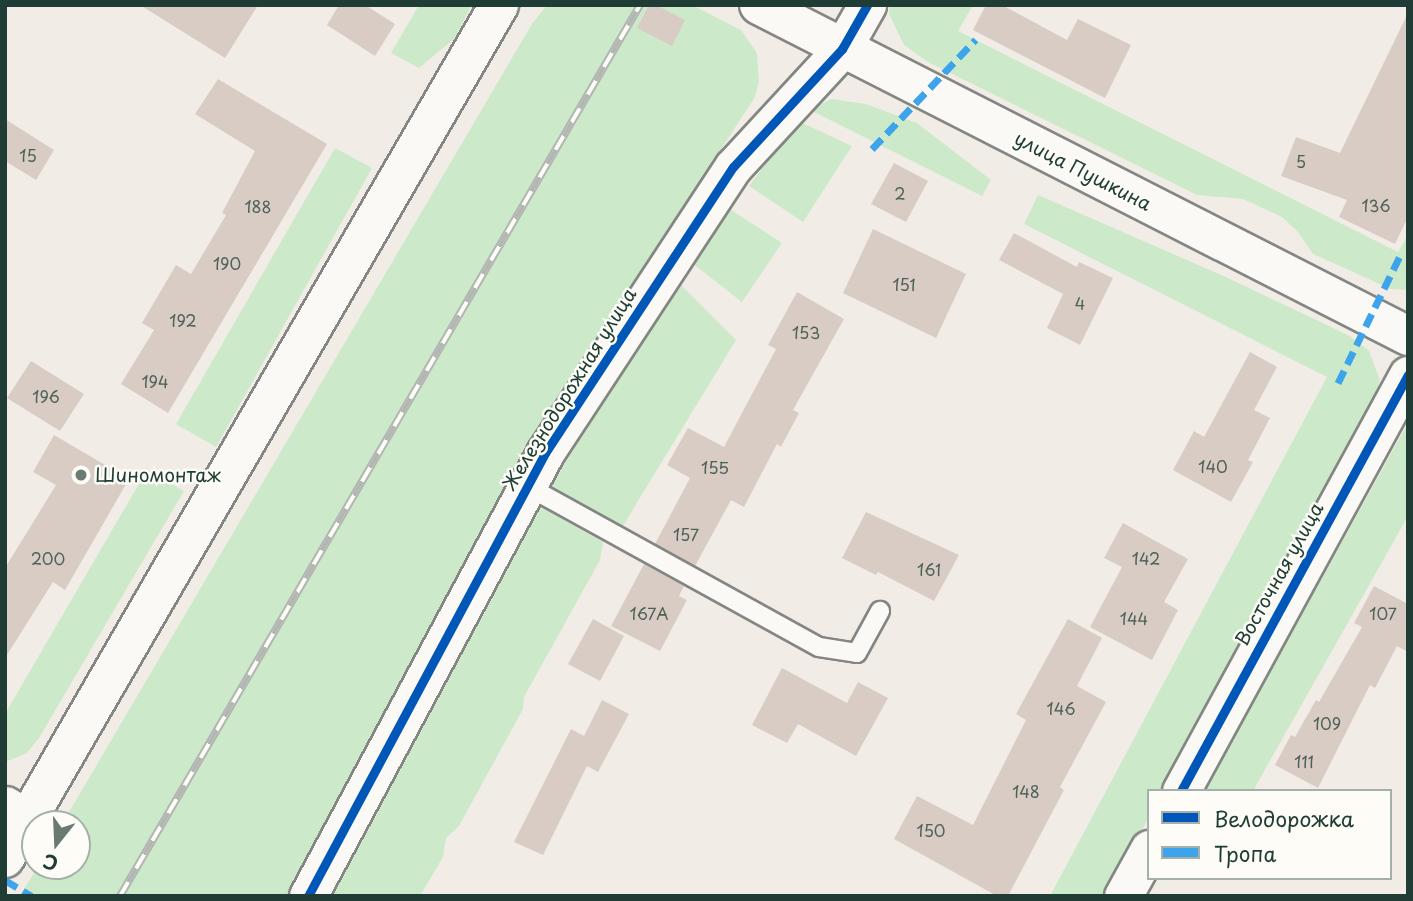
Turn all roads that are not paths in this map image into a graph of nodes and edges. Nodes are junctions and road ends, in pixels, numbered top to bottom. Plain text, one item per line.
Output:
1 (499, 5) edge
2 (759, 5) edge
3 (867, 5) edge
4 (842, 50) junction
5 (1408, 335) edge
6 (1408, 374) edge
7 (527, 486) junction
8 (880, 611) dead end
9 (1182, 789) edge
10 (17, 812) edge
11 (1147, 853) edge
12 (5, 858) edge
13 (308, 896) edge
14 (1123, 896) edge

1 - 10 main road
2 - 4 main road, улица Пушкина
3 - 4 street, Железнодорожная улица
4 - 5 main road, улица Пушкина
4 - 7 street, Железнодорожная улица
6 - 9 street, Восточная улица
7 - 8 lane
7 - 13 street, Железнодорожная улица
10 - 12 main road
11 - 14 street

